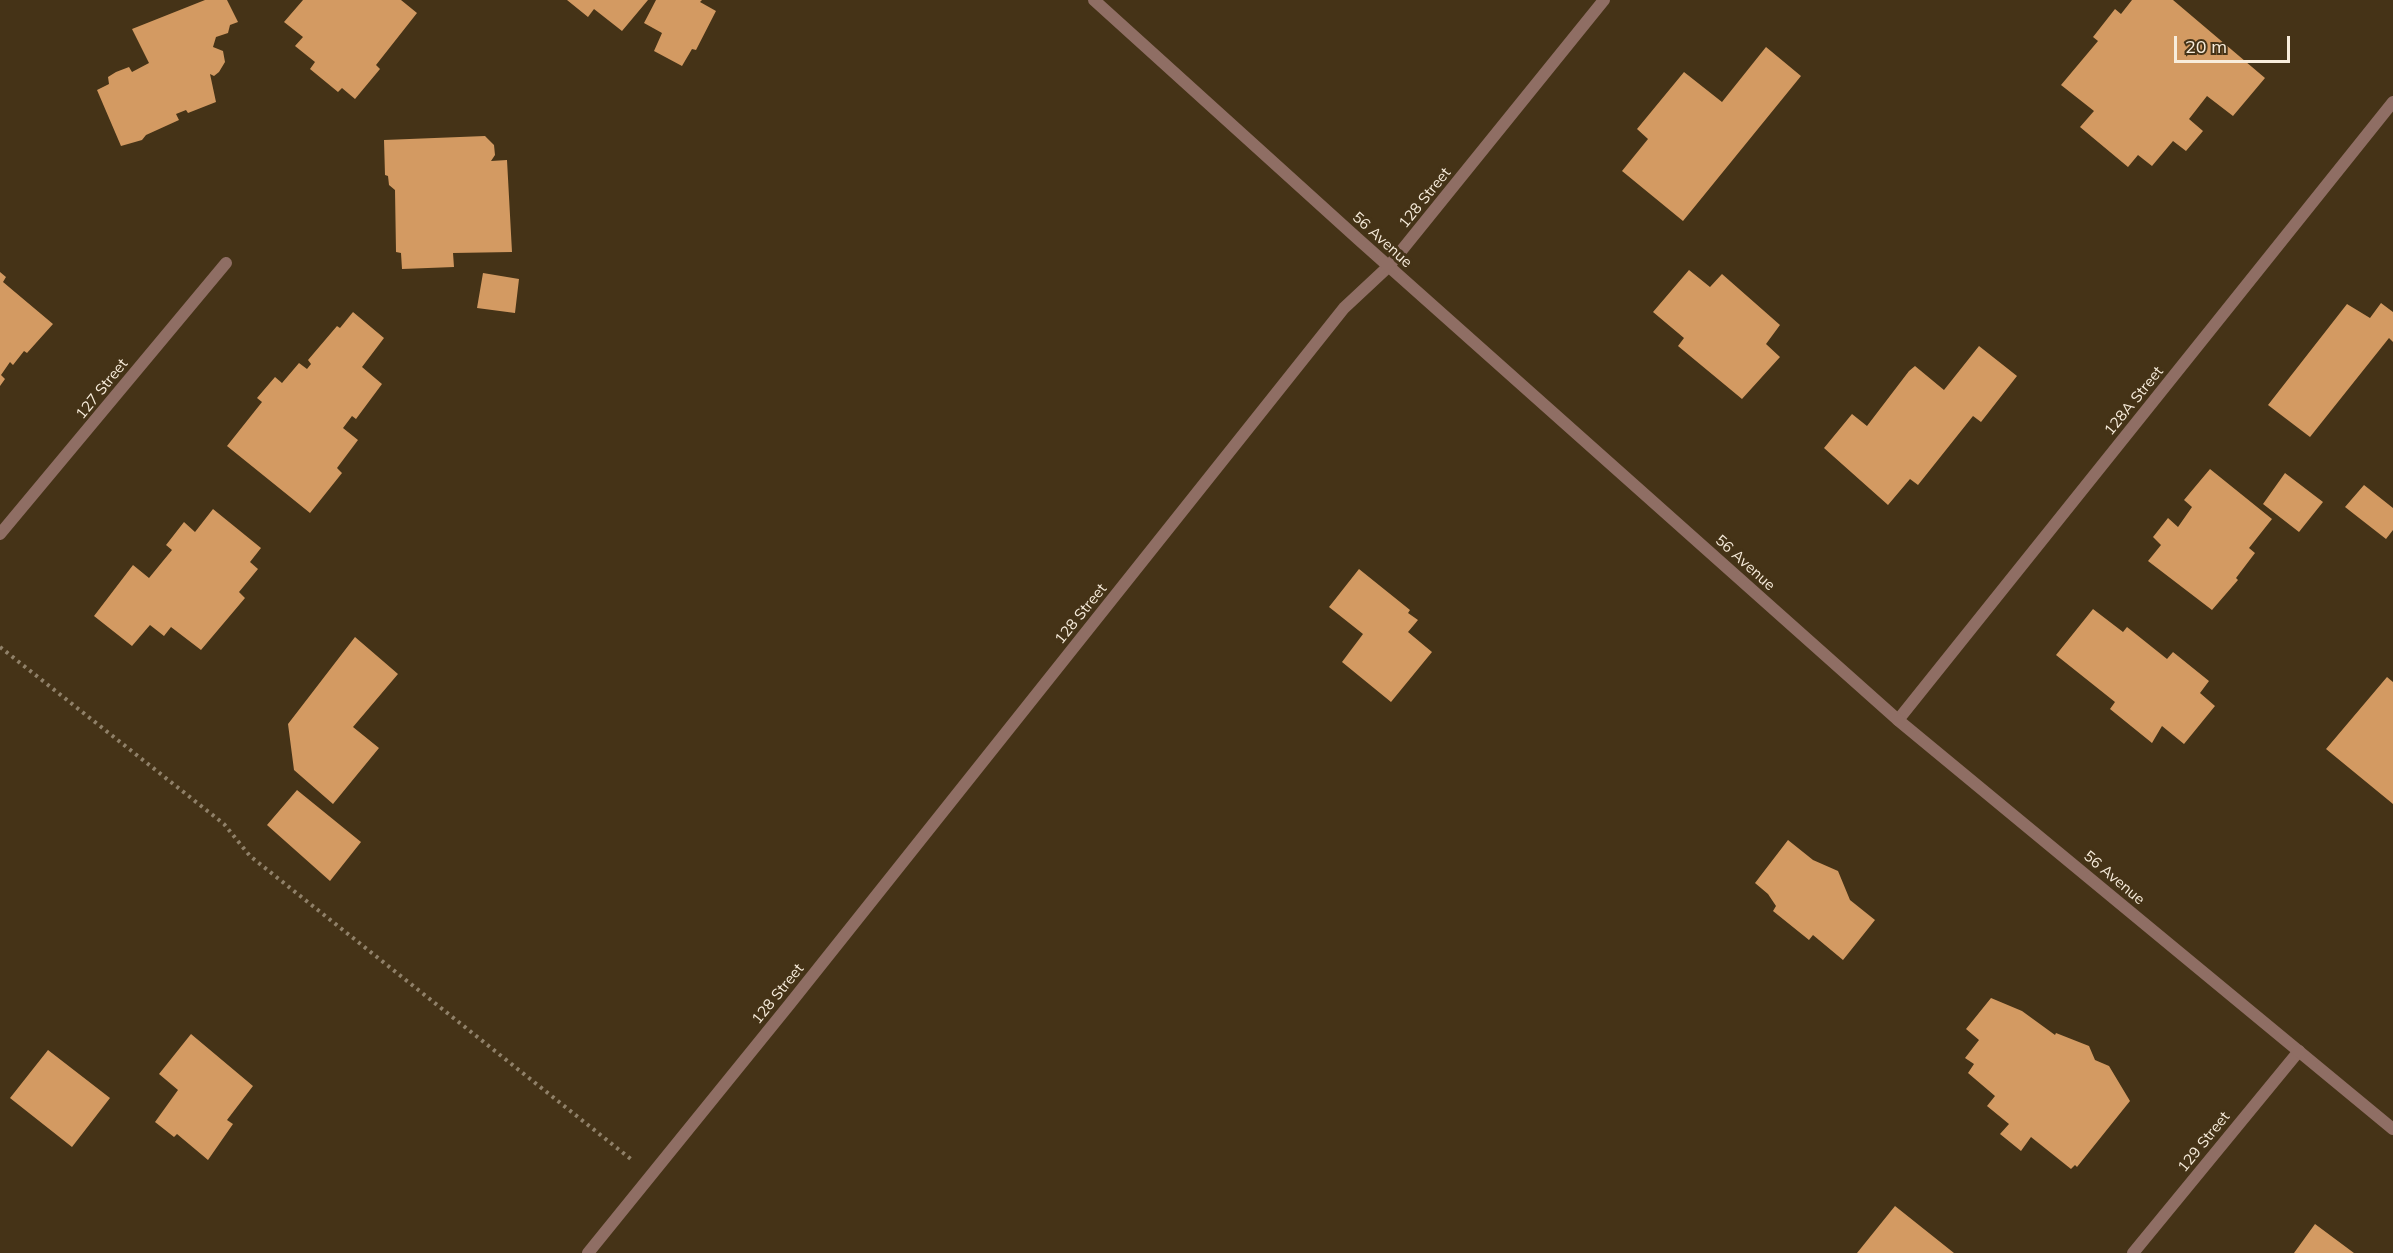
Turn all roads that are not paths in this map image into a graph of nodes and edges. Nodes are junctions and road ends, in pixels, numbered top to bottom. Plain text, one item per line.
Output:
1 (1094, 0) edge
2 (1605, 0) edge
3 (2393, 102) edge
4 (226, 263) dead end
5 (1389, 266) junction
6 (0, 534) edge
7 (1898, 720) junction
8 (2299, 1051) junction
9 (2393, 1129) edge
10 (588, 1253) edge
11 (2133, 1253) edge

1 - 5 street, 56 Avenue
2 - 5 street, 128 Street
3 - 7 street, 128A Street
4 - 6 street, 127 Street
5 - 7 street, 56 Avenue
5 - 10 street, 128 Street
7 - 8 street, 56 Avenue
8 - 9 street, 56 Avenue
8 - 11 street, 129 Street

